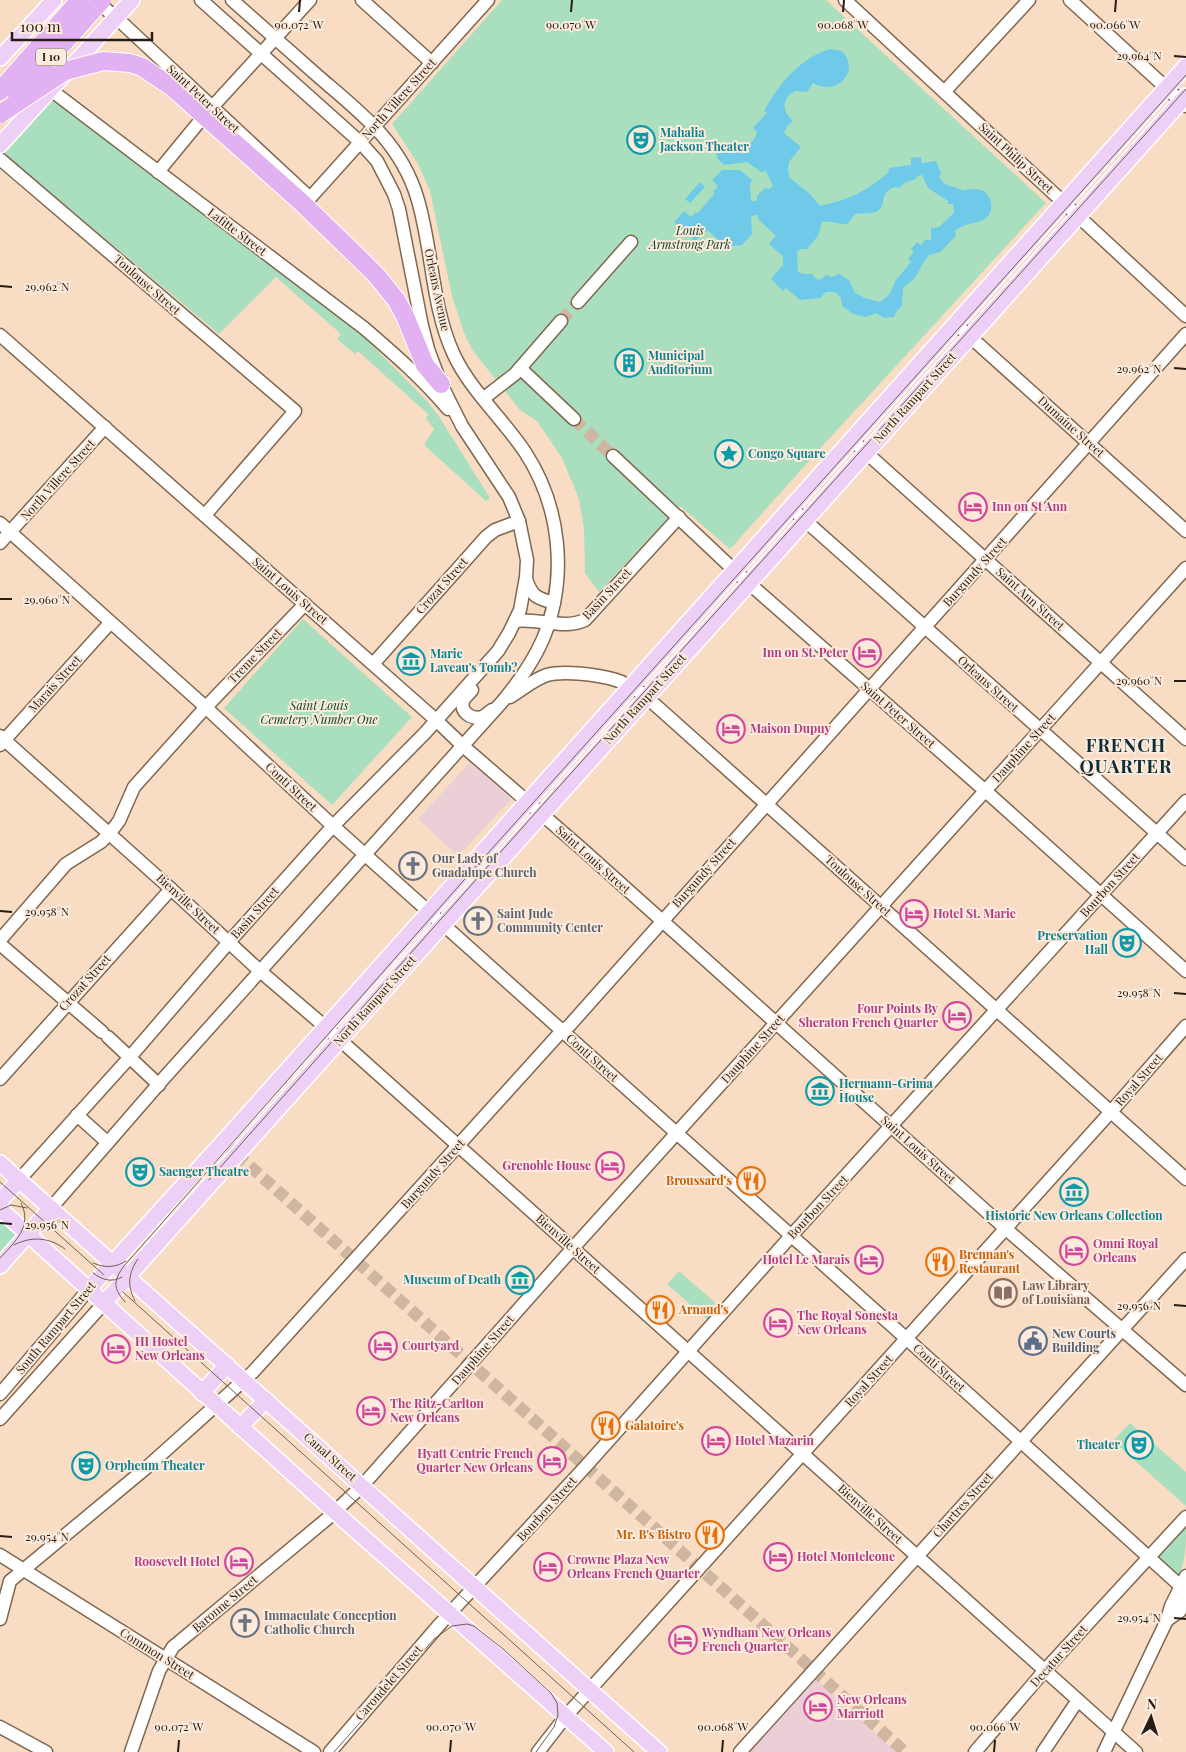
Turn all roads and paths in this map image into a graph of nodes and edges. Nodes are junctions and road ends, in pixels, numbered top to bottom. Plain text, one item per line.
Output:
1 (54, 0) edge
2 (80, 0) edge
3 (95, 0) edge
4 (102, 0) edge
5 (132, 0) edge
6 (201, 0) edge
7 (232, 0) edge
8 (310, 0) edge
9 (362, 0) edge
10 (488, 0) edge
11 (845, 0) edge
12 (1029, 0) edge
13 (1070, 0) edge
14 (116, 18) junction
15 (276, 38) junction
16 (2, 54) edge
17 (262, 54) junction
18 (432, 63) junction
19 (1186, 66) edge
20 (1166, 88) junction
21 (50, 90) junction
22 (0, 91) edge
23 (945, 92) junction
24 (1184, 101) edge
25 (212, 108) junction
26 (0, 114) edge
27 (375, 126) junction
28 (360, 142) junction
29 (0, 145) edge
30 (0, 159) edge
31 (158, 172) junction
32 (310, 198) joint
33 (1064, 203) junction
34 (1078, 216) junction
35 (424, 228) junction
36 (404, 233) junction
37 (631, 242) dead end
38 (578, 302) tunnel mouth
39 (1186, 316) edge
40 (561, 321) tunnel mouth
41 (956, 324) junction
42 (1186, 334) edge
43 (970, 337) junction
44 (1, 338) edge
45 (520, 368) junction
46 (441, 384) junction
47 (484, 398) junction
48 (574, 419) tunnel mouth
49 (462, 426) junction
50 (105, 427) junction
51 (852, 440) junction
52 (1089, 444) junction
53 (866, 453) junction
54 (613, 456) tunnel mouth
55 (790, 508) junction
56 (205, 515) junction
57 (678, 517) junction
58 (519, 521) junction
59 (805, 521) junction
60 (0, 523) edge
61 (1186, 531) edge
62 (10, 532) junction
63 (0, 543) edge
64 (985, 560) junction
65 (1186, 568) edge
66 (735, 571) junction
67 (526, 577) junction
68 (749, 583) junction
69 (554, 603) junction
70 (305, 604) junction
71 (515, 621) junction
72 (548, 622) junction
73 (110, 623) junction
74 (925, 628) junction
75 (501, 647) junction
76 (1101, 663) junction
77 (373, 664) junction
78 (632, 687) junction
79 (869, 690) junction
80 (647, 697) junction
81 (502, 702) junction
82 (205, 708) junction
83 (436, 720) junction
84 (1040, 730) junction
85 (425, 733) junction
86 (452, 734) junction
87 (1186, 738) edge
88 (2, 740) edge
89 (463, 746) junction
90 (985, 791) junction
91 (527, 801) junction
92 (1186, 801) edge
93 (766, 804) junction
94 (542, 814) junction
95 (333, 826) junction
96 (110, 833) junction
97 (1157, 833) junction
98 (365, 855) junction
99 (1186, 859) edge
100 (171, 889) junction
101 (1101, 894) junction
102 (881, 906) junction
103 (429, 912) junction
104 (662, 921) junction
105 (443, 925) junction
106 (0, 942) edge
107 (229, 942) junction
108 (260, 971) junction
109 (1186, 971) edge
110 (68, 1002) junction
111 (997, 1010) junction
112 (776, 1023) junction
113 (325, 1026) junction
114 (1186, 1026) edge
115 (562, 1030) junction
116 (340, 1040) junction
117 (130, 1057) junction
118 (0, 1079) edge
119 (159, 1084) junction
120 (1111, 1112) junction
121 (77, 1115) junction
122 (892, 1127) junction
123 (677, 1133) junction
124 (107, 1142) junction
125 (458, 1146) junction
126 (0, 1163) edge
127 (1186, 1179) edge
128 (19, 1180) junction
129 (0, 1201) edge
130 (51, 1208) junction
131 (0, 1209) edge
132 (1006, 1229) junction
133 (29, 1234) junction
134 (792, 1236) junction
135 (573, 1248) junction
136 (1186, 1259) edge
137 (112, 1263) junction
138 (0, 1266) edge
139 (128, 1276) junction
140 (89, 1289) junction
141 (104, 1303) junction
142 (1122, 1330) junction
143 (907, 1339) junction
144 (688, 1351) junction
145 (227, 1365) junction
146 (244, 1380) junction
147 (1186, 1385) edge
148 (202, 1393) junction
149 (0, 1394) edge
150 (266, 1400) junction
151 (216, 1405) junction
152 (0, 1419) edge
153 (240, 1427) junction
154 (1020, 1442) junction
155 (803, 1454) junction
156 (362, 1486) junction
157 (335, 1512) junction
158 (1186, 1517) edge
159 (0, 1555) edge
160 (917, 1556) junction
161 (1150, 1559) junction
162 (23, 1570) junction
163 (475, 1588) junction
164 (1185, 1588) edge
165 (449, 1614) junction
166 (0, 1619) edge
167 (165, 1659) junction
168 (1045, 1670) junction
169 (590, 1690) junction
170 (1078, 1700) junction
171 (566, 1716) junction
172 (0, 1727) edge
173 (1114, 1732) junction
174 (46, 1752) edge
175 (131, 1752) edge
176 (314, 1752) edge
177 (330, 1752) edge
178 (538, 1752) edge
179 (606, 1752) edge
180 (660, 1752) edge
181 (740, 1752) edge
182 (975, 1752) edge
183 (1043, 1752) edge
184 (1104, 1752) edge
185 (1136, 1752) edge

1 - 16 main road
2 - 22 highway, I 10, bridge
3 - 14 street, Saint Peter Street
4 - 26 highway, I 10, bridge
5 - 14 main road
6 - 17 street, Orleans Avenue
7 - 15 street, Orleans Avenue
8 - 15 street
9 - 18 street
10 - 18 street, North Villere Street
11 - 23 street, Saint Philip Street
12 - 23 street
13 - 20 street
14 - 21 main road
14 - 25 street, Saint Peter Street
15 - 17 street
15 - 27 street, Orleans Avenue
16 - 21 street, Lafitte Street
17 - 25 street
17 - 28 street, Orleans Avenue
18 - 27 street, North Villere Street
19 - 20 main road, North Rampart Street
20 - 24 street
20 - 33 main road, North Rampart Street
21 - 29 main road
21 - 31 street, Lafitte Street
23 - 33 street, Saint Philip Street
24 - 34 main road, North Rampart Street
25 - 31 street
25 - 32 street, Saint Peter Street
26 - 46 highway, bridge
27 - 28 street, North Villere Street
27 - 35 street, Orleans Avenue
28 - 32 street, North Villere Street
28 - 36 street, Orleans Avenue
30 - 56 street, Toulouse Street
31 - 49 street, Lafitte Street
33 - 34 street, Saint Philip Street
33 - 41 main road, North Rampart Street
34 - 39 street, Saint Philip Street
34 - 43 main road, North Rampart Street
35 - 36 street
35 - 47 street, Orleans Avenue
36 - 46 street, Orleans Avenue
37 - 38 street
40 - 45 street
41 - 43 street, Dumaine Street
41 - 51 main road, North Rampart Street
42 - 52 street, Burgundy Street
43 - 52 street, Dumaine Street
43 - 53 main road, North Rampart Street
44 - 50 street, Saint Louis Street
45 - 47 street
45 - 48 street
46 - 49 street, Orleans Avenue
47 - 69 street, Orleans Avenue
49 - 58 street, Orleans Avenue
50 - 56 street, Saint Louis Street
50 - 62 street, North Villere Street
51 - 53 street, Saint Ann Street
51 - 55 main road, North Rampart Street
52 - 61 street, Dumaine Street
52 - 64 street, Burgundy Street
53 - 59 main road, North Rampart Street
53 - 64 street, Saint Ann Street
54 - 57 street, Saint Peter Street
55 - 59 street, Orleans Street
55 - 66 main road, North Rampart Street
56 - 70 street, Saint Louis Street
57 - 66 street, Saint Peter Street
57 - 72 street, Basin Street
58 - 67 street, Orleans Avenue
58 - 77 street, Crozat Street
59 - 68 main road, North Rampart Street
59 - 74 street, Orleans Street
60 - 62 street, Conti Street
62 - 63 street, North Villere Street
62 - 73 street, Conti Street
64 - 74 street, Burgundy Street
64 - 76 street, Saint Ann Street
65 - 76 street, Dauphine Street
66 - 68 street, Saint Peter Street
66 - 78 main road, North Rampart Street
67 - 69 street
67 - 71 street, Orleans Avenue
68 - 79 street, Saint Peter Street
68 - 80 main road, North Rampart Street
69 - 72 street, Orleans Avenue
70 - 77 street, Saint Louis Street
70 - 82 street, Treme Street
71 - 72 street, Basin Street
71 - 75 street, Orleans Avenue
72 - 81 street, Orleans Avenue
73 - 82 street, Conti Street
73 - 88 street, Marais Street
74 - 79 street, Burgundy Street
74 - 84 street, Orleans Street
75 - 81 street
75 - 83 street, Basin Street
76 - 84 street, Dauphine Street
76 - 87 street, Saint Ann Street
77 - 83 street, Saint Louis Street
78 - 80 street, Toulouse Street
78 - 81 street, Toulouse Street
78 - 91 main road, North Rampart Street
79 - 90 street, Saint Peter Street
79 - 93 street, Burgundy Street
80 - 93 street, Toulouse Street
80 - 94 main road, North Rampart Street
81 - 89 street
82 - 95 street, Conti Street
82 - 96 street, Treme Street
83 - 85 street, Basin Street
83 - 86 street, Saint Louis Street
84 - 90 street, Dauphine Street
84 - 97 street, Orleans Street
85 - 86 street
85 - 95 street, Basin Street
86 - 89 street, Saint Louis Street
88 - 96 street, Bienville Street
89 - 91 street, Saint Louis Street
89 - 98 street
90 - 101 street, Saint Peter Street
90 - 102 street, Dauphine Street
91 - 94 street, Saint Louis Street
91 - 103 main road, North Rampart Street
92 - 97 street, Bourbon Street
93 - 102 street, Toulouse Street
93 - 104 street, Burgundy Street
94 - 104 street, Saint Louis Street
94 - 105 main road, North Rampart Street
95 - 98 street, Conti Street
95 - 107 street, Basin Street
96 - 100 street, Bienville Street
96 - 106 street, Treme Street
97 - 99 street, Orleans Street
97 - 101 street, Bourbon Street
98 - 103 street, Conti Street
98 - 108 street
100 - 107 street, Bienville Street
100 - 110 street, Crozat Street
101 - 109 street, Saint Peter Street
101 - 111 street, Bourbon Street
102 - 111 street, Toulouse Street
102 - 112 street, Dauphine Street
103 - 105 street, Conti Street
103 - 113 main road, North Rampart Street
104 - 112 street, Saint Louis Street
104 - 115 street, Burgundy Street
105 - 115 street, Conti Street
105 - 116 main road, North Rampart Street
106 - 110 street
107 - 108 street, Bienville Street
107 - 117 street, Basin Street
108 - 113 street, Bienville Street
108 - 119 street
110 - 117 street
110 - 118 street, Crozat Street
111 - 120 street, Toulouse Street
111 - 122 street, Bourbon Street
112 - 122 street, Saint Louis Street
112 - 123 street, Dauphine Street
113 - 116 street, Bienville Street
113 - 137 main road, North Rampart Street
114 - 120 street, Royal Street
115 - 123 street, Conti Street
115 - 125 street, Burgundy Street
116 - 125 street, Bienville Street
116 - 139 main road, North Rampart Street
117 - 119 street
117 - 121 street, Basin Street
119 - 124 street
120 - 127 street, Toulouse Street
120 - 132 street, Royal Street
121 - 124 street
121 - 128 street, Basin Street
122 - 132 street, Saint Louis Street
122 - 134 street, Bourbon Street
123 - 134 street, Conti Street
123 - 135 street, Dauphine Street
124 - 130 street
125 - 135 street, Bienville Street
125 - 146 street, Burgundy Street
126 - 128 main road, Canal Street
128 - 129 main road
128 - 130 main road, Canal Street
130 - 133 main road
130 - 137 main road, Canal Street
131 - 133 main road
132 - 142 street, Saint Louis Street
132 - 143 street, Royal Street
133 - 138 main road
133 - 140 main road
134 - 143 street, Conti Street
134 - 144 street, Bourbon Street
135 - 144 street, Bienville Street
135 - 156 street, Dauphine Street
136 - 142 street, Chartres Street
137 - 139 main road, Canal Street
137 - 140 main road, South Rampart Street
139 - 141 main road, North Rampart Street
139 - 145 main road, Canal Street
140 - 141 main road
140 - 149 street, South Rampart Street
141 - 148 main road
141 - 152 street, South Rampart Street
142 - 147 street, Saint Louis Street
142 - 154 street, Chartres Street
143 - 154 street, Conti Street
143 - 155 street, Royal Street
144 - 155 street, Bienville Street
144 - 163 street, Bourbon Street
145 - 146 main road, Canal Street
145 - 148 main road
146 - 150 main road, Canal Street
146 - 151 street, Burgundy Street
148 - 151 main road
150 - 153 main road
150 - 156 main road, Canal Street
151 - 153 main road
151 - 162 street, Burgundy Street
153 - 157 main road
154 - 160 street, Chartres Street
154 - 161 street, Conti Street
155 - 160 street, Bienville Street
155 - 169 street, Royal Street
156 - 157 street, Baronne Street
156 - 163 main road, Canal Street
157 - 165 main road
157 - 167 street, Baronne Street
158 - 161 street, Decatur Street
159 - 162 street, Common Street
160 - 168 street, Bienville Street
160 - 181 street, Chartres Street
161 - 164 street, Conti Street
161 - 168 street, Decatur Street
162 - 166 street, Burgundy Street
162 - 167 street, Common Street
163 - 165 street, Bourbon Street
163 - 169 main road, Canal Street
164 - 173 street
165 - 171 main road
165 - 177 street, Carondelet Street
167 - 175 street, Baronne Street
167 - 176 street, Common Street
168 - 170 street, Bienville Street
168 - 182 street, Decatur Street
169 - 171 street, Royal Street
169 - 180 main road, Canal Street
170 - 173 street, Bienville Street
170 - 183 street
171 - 178 street, Royal Street
171 - 179 main road
172 - 174 street
173 - 184 street
173 - 185 street, Bienville Street

